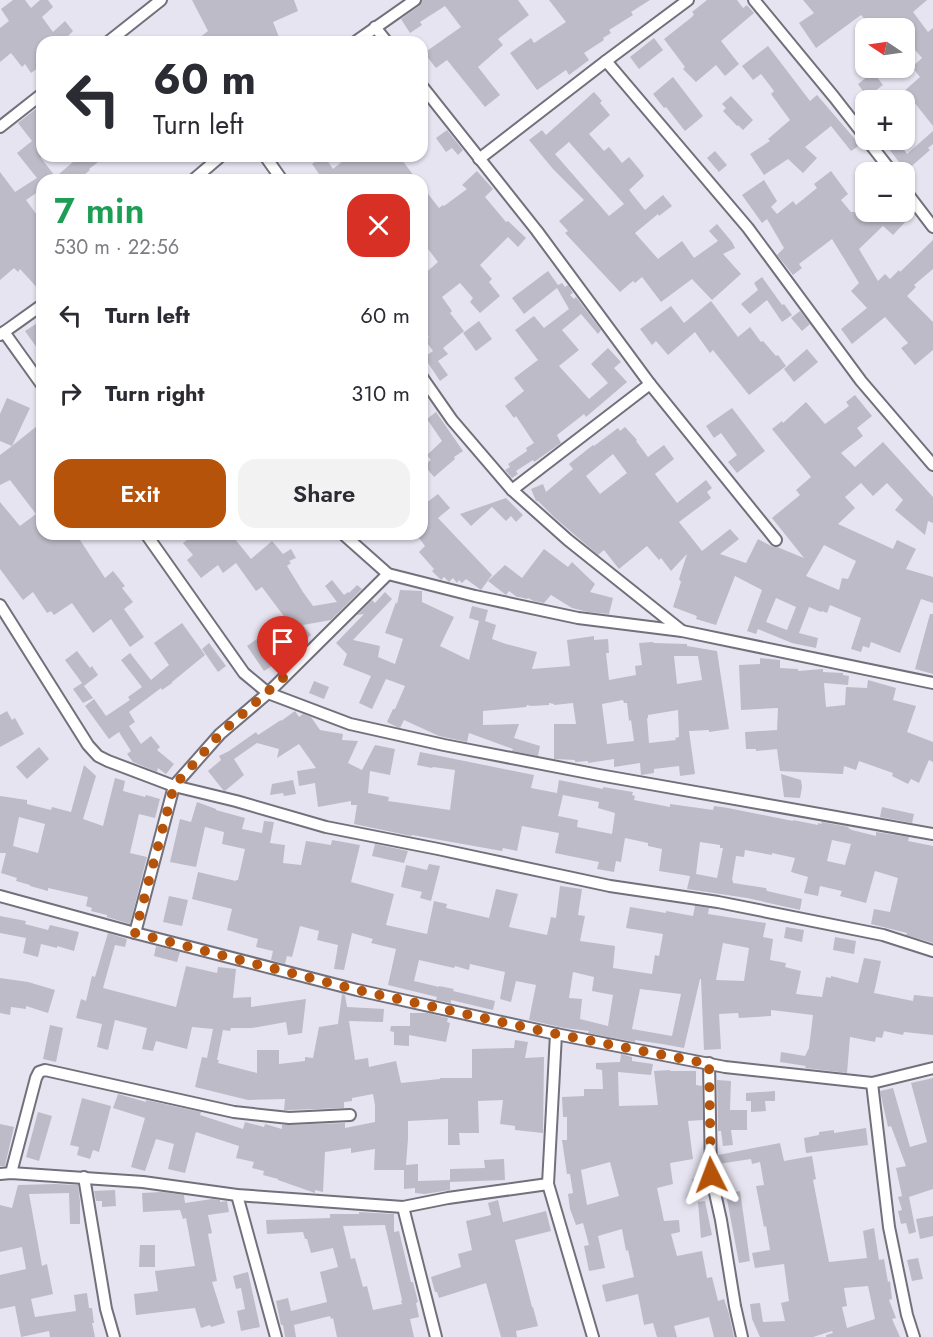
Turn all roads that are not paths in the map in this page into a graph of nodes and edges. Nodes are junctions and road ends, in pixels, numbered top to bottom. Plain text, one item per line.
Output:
1 (161, 0) edge
2 (416, 0) edge
3 (688, 0) edge
4 (754, 0) edge
5 (375, 27) junction
6 (116, 36) edge
7 (363, 36) edge
8 (382, 36) edge
9 (606, 61) junction
10 (428, 94) edge
11 (36, 99) edge
12 (855, 125) edge
13 (0, 127) edge
14 (875, 150) edge
15 (479, 159) junction
16 (214, 162) edge
17 (884, 162) edge
18 (200, 174) edge
19 (915, 203) edge
20 (933, 227) edge
21 (36, 309) edge
22 (2, 333) edge
23 (36, 377) edge
24 (650, 384) junction
25 (428, 386) edge
26 (933, 465) edge
27 (512, 490) junction
28 (150, 540) edge
29 (351, 540) edge
30 (776, 540) dead end
31 (388, 574) junction
32 (0, 605) edge
33 (682, 631) junction
34 (933, 683) edge
35 (268, 693) junction
36 (174, 786) junction
37 (933, 834) edge
38 (0, 896) edge
39 (135, 933) junction
40 (933, 951) edge
41 (556, 1034) junction
42 (709, 1064) junction
43 (933, 1068) edge
44 (872, 1083) junction
45 (350, 1115) dead end
46 (5, 1174) edge
47 (84, 1178) junction
48 (548, 1184) junction
49 (237, 1196) junction
50 (403, 1207) junction
51 (114, 1337) edge
52 (276, 1337) edge
53 (436, 1337) edge
54 (593, 1337) edge
55 (742, 1337) edge
56 (914, 1337) edge

1 - 6 street
2 - 5 street
3 - 9 street
4 - 12 street
5 - 7 street
5 - 8 street
9 - 15 street
9 - 26 street
10 - 15 street
11 - 13 street
14 - 17 street
15 - 24 street
16 - 18 street
19 - 20 street
21 - 22 street
22 - 23 street
24 - 27 street
24 - 30 street
25 - 27 street
27 - 33 street
28 - 35 street
29 - 31 street
31 - 33 street
31 - 35 street
32 - 36 street
33 - 34 street
35 - 36 street
35 - 37 street
36 - 39 street
36 - 40 street
38 - 39 street
39 - 41 street
41 - 42 street
41 - 48 street
42 - 44 street
42 - 55 street
43 - 44 street
44 - 56 street
45 - 46 street
46 - 47 street
47 - 49 street
47 - 51 street
48 - 50 street
48 - 54 street
49 - 50 street
49 - 52 street
50 - 53 street

